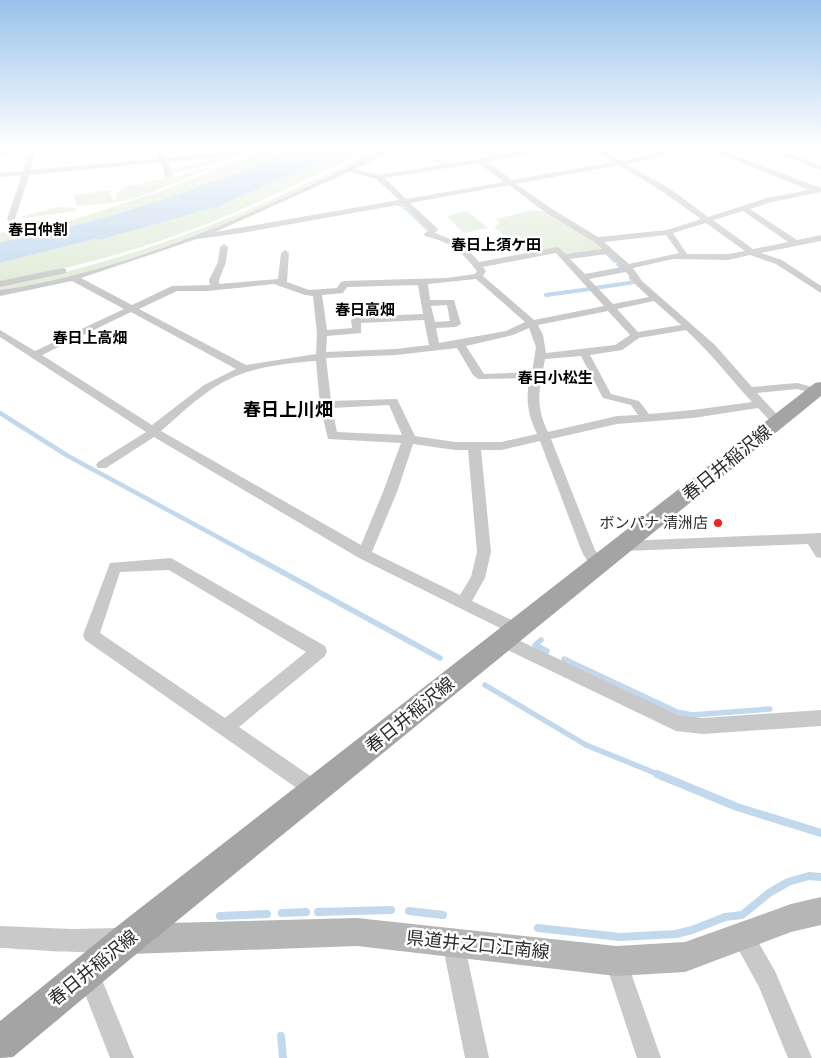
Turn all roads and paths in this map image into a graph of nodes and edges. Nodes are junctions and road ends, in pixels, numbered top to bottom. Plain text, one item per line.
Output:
1 (19, 195) edge
2 (275, 195) edge
3 (296, 195) edge
4 (397, 195) edge
5 (441, 195) edge
6 (528, 195) edge
7 (674, 195) edge
8 (793, 195) edge
9 (404, 202) junction
10 (745, 209) junction
11 (0, 214) edge
12 (709, 220) junction
13 (668, 232) junction
14 (199, 237) junction
15 (821, 238) edge
16 (597, 240) junction
17 (795, 243) junction
18 (224, 247) dead end
19 (609, 251) junction
20 (284, 253) dead end
21 (752, 253) junction
22 (684, 255) junction
23 (564, 257) junction
24 (477, 265) junction
25 (627, 268) junction
26 (478, 276) junction
27 (582, 277) junction
28 (74, 278) junction
29 (423, 281) junction
30 (282, 283) junction
31 (0, 284) edge
32 (215, 286) junction
33 (821, 290) edge
34 (317, 293) junction
35 (0, 294) edge
36 (656, 298) junction
37 (426, 304) junction
38 (610, 308) junction
39 (132, 309) junction
40 (429, 321) junction
41 (532, 323) junction
42 (688, 327) junction
43 (0, 333) edge
44 (322, 333) junction
45 (636, 335) junction
46 (460, 344) junction
47 (435, 347) junction
48 (584, 353) junction
49 (34, 355) junction
50 (321, 356) junction
51 (542, 356) junction
52 (245, 369) junction
53 (535, 375) junction
54 (818, 389) edge
55 (749, 391) junction
56 (760, 404) junction
57 (326, 405) junction
58 (646, 418) junction
59 (778, 422) junction
60 (154, 431) junction
61 (544, 436) junction
62 (408, 439) junction
63 (474, 446) junction
64 (102, 465) dead end
65 (816, 538) edge
66 (623, 546) junction
67 (821, 553) edge
68 (364, 554) junction
69 (598, 564) junction
70 (463, 603) junction
71 (509, 635) junction
72 (821, 718) edge
73 (225, 728) junction
74 (315, 790) junction
75 (821, 911) edge
76 (742, 936) junction
77 (0, 937) edge
78 (128, 939) junction
79 (454, 942) junction
80 (616, 961) junction
81 (88, 972) junction
82 (0, 1044) edge
83 (122, 1058) edge
84 (477, 1058) edge
85 (649, 1058) edge
86 (800, 1058) edge

1 - 11 street
2 - 31 street
3 - 14 street
4 - 9 street
5 - 9 street
6 - 16 street
7 - 12 street
8 - 10 street
9 - 14 street
9 - 24 street
10 - 12 street
10 - 17 street
12 - 13 street
12 - 21 street
13 - 16 street
13 - 22 street
14 - 28 street
15 - 17 street
16 - 19 street
17 - 21 street
18 - 32 street
19 - 23 street
19 - 25 street
20 - 30 street
21 - 22 street
21 - 33 street
22 - 25 street
23 - 24 street
23 - 27 street
24 - 26 street
25 - 27 street
25 - 36 street
26 - 29 street
26 - 41 street
27 - 38 street
28 - 35 street
28 - 39 street
29 - 34 street
29 - 37 street
30 - 32 street
30 - 34 street
32 - 39 street
34 - 44 street
36 - 38 street
36 - 42 street
37 - 40 street
37 - 40 street
38 - 41 street
38 - 45 street
39 - 49 street
39 - 52 street
40 - 44 street
40 - 47 street
41 - 46 street
41 - 51 street
42 - 45 street
42 - 55 street
43 - 49 street
44 - 50 street
45 - 48 street
46 - 47 street
46 - 53 street
47 - 50 street
48 - 51 street
48 - 58 street
49 - 60 street
50 - 52 street
50 - 57 street
51 - 53 street
52 - 60 street
53 - 61 street
54 - 55 street
54 - 59 main road, 春日井稲沢線
55 - 56 street
56 - 58 street
56 - 59 street
57 - 62 street
57 - 62 street
58 - 61 street
59 - 66 main road, 春日井稲沢線
60 - 64 street
60 - 68 street
61 - 63 street
61 - 69 street
62 - 63 street
62 - 68 street
63 - 70 street
65 - 66 street
65 - 67 street
66 - 69 main road, 春日井稲沢線
68 - 70 street
69 - 71 main road, 春日井稲沢線
70 - 71 street
71 - 72 street
71 - 74 main road, 春日井稲沢線
73 - 73 street
73 - 74 street
74 - 78 main road, 春日井稲沢線
75 - 76 main road, 県道井之口江南線
76 - 80 main road, 県道井之口江南線
76 - 86 street
77 - 78 street
78 - 79 main road, 県道井之口江南線
78 - 81 main road, 春日井稲沢線
79 - 80 main road, 県道井之口江南線
79 - 84 street
80 - 85 street
81 - 82 main road, 春日井稲沢線
81 - 83 street

